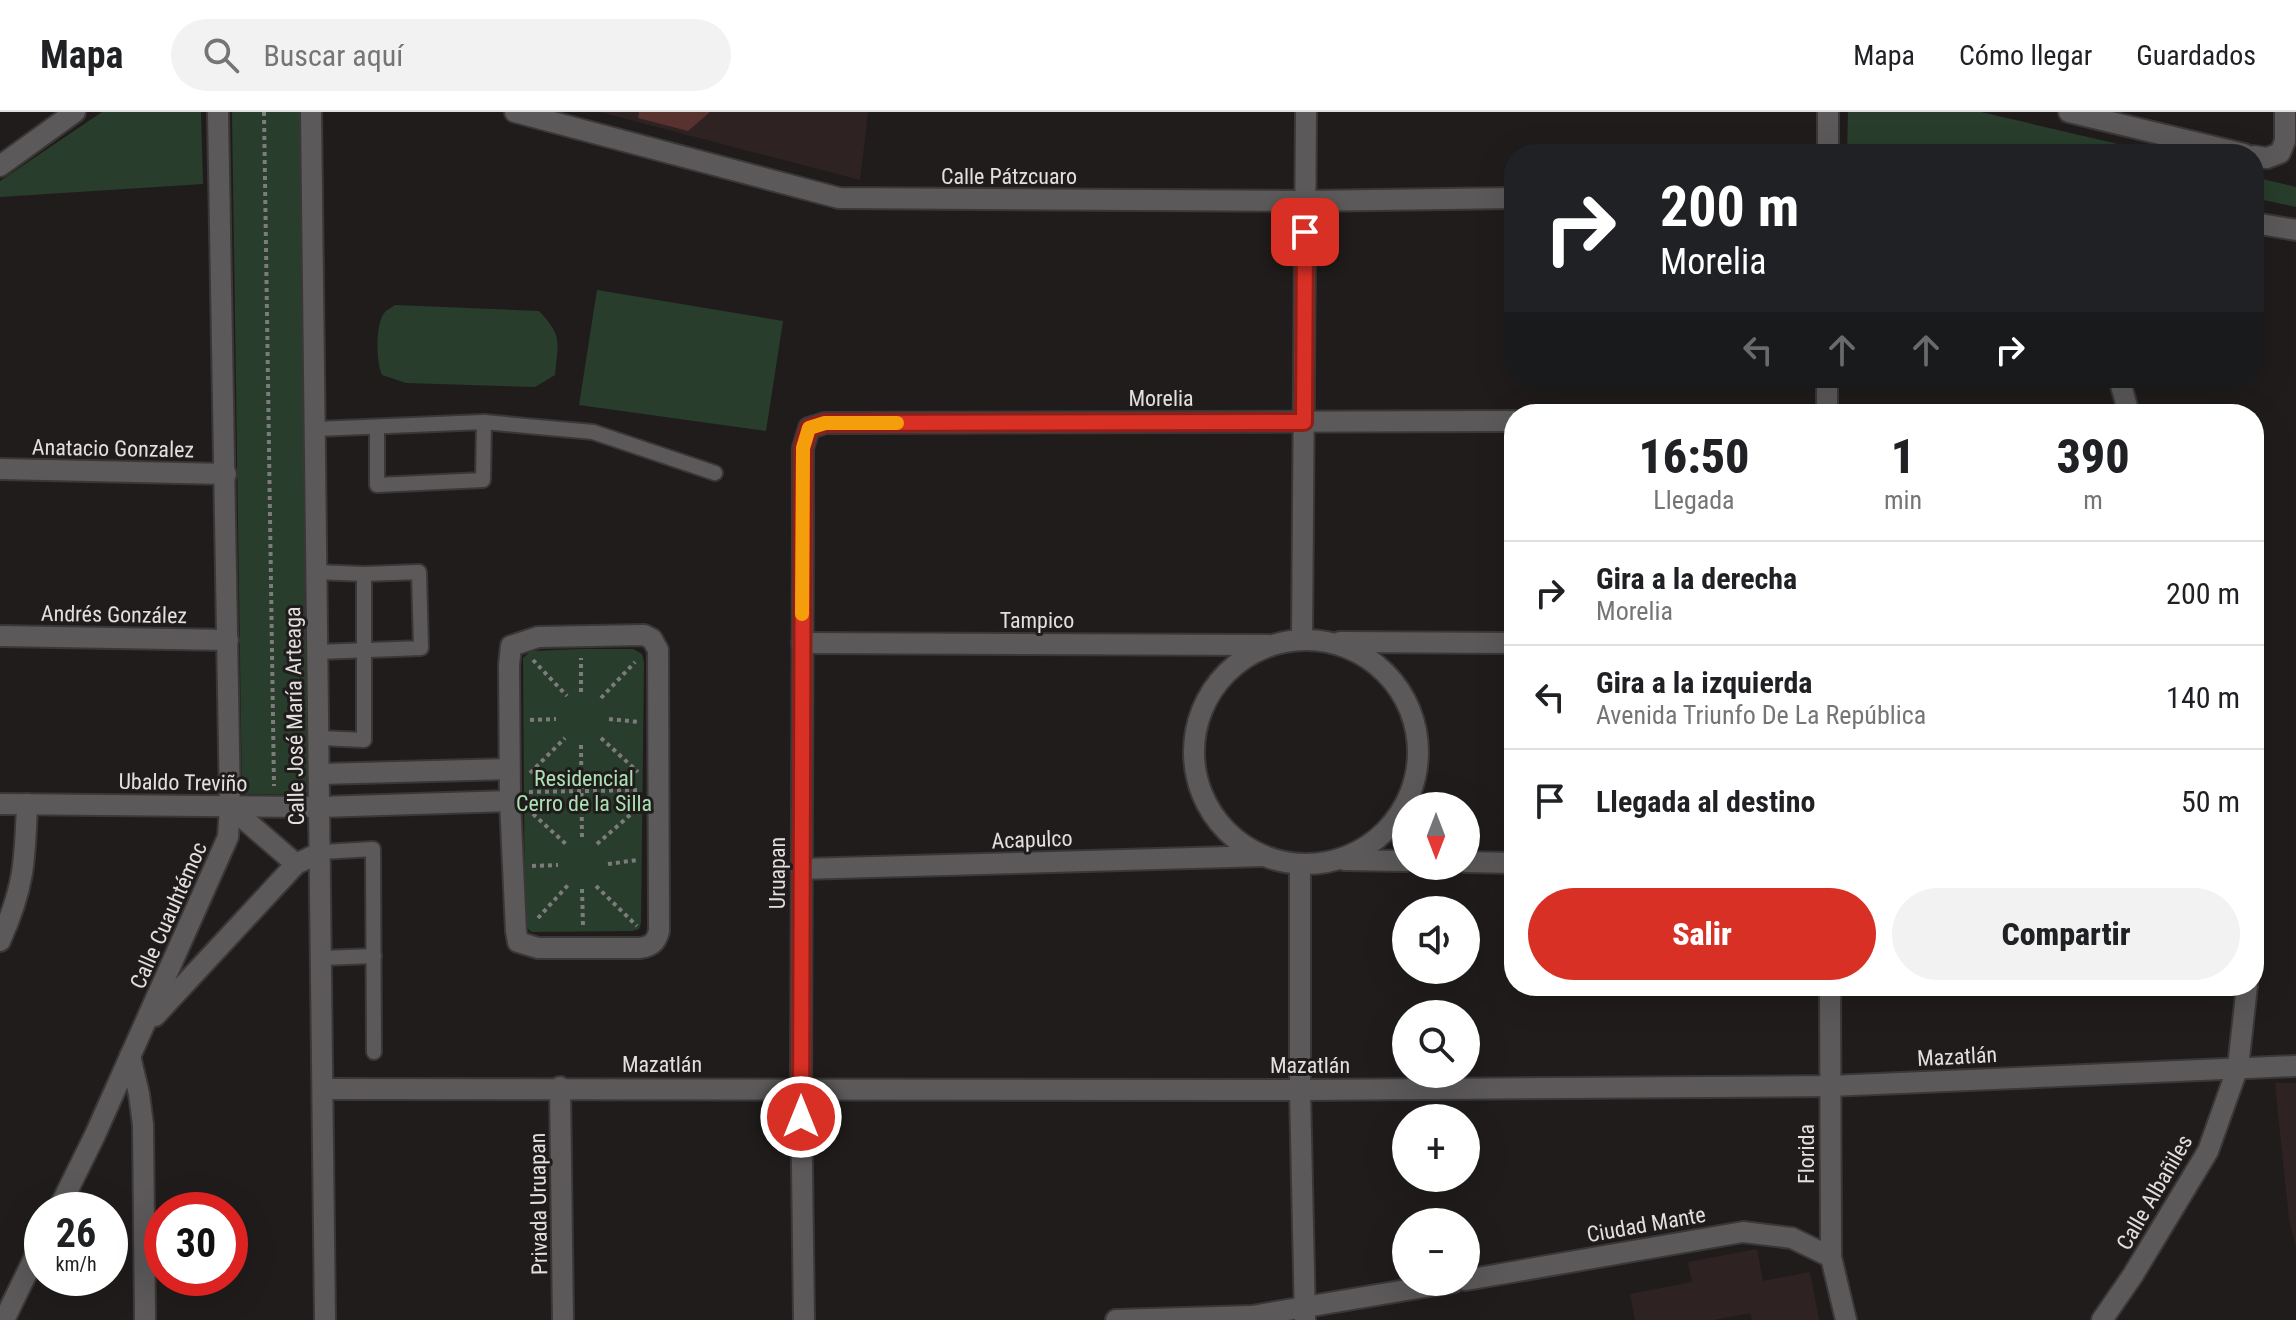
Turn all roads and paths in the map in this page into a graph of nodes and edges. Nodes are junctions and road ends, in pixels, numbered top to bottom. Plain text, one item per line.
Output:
1 (75, 112) edge
2 (264, 112) edge
3 (515, 112) edge
4 (1306, 112) edge
5 (1828, 112) edge
6 (2069, 112) edge
7 (2285, 112) edge
8 (220, 113) edge
9 (310, 113) edge
10 (1828, 144) edge
11 (2202, 144) edge
12 (2264, 158) edge
13 (0, 166) edge
14 (1504, 198) edge
15 (1305, 201) junction
16 (2264, 225) edge
17 (2296, 230) edge
18 (1504, 421) edge
19 (484, 422) junction
20 (1304, 422) junction
21 (377, 427) junction
22 (809, 428) joint
23 (316, 429) junction
24 (0, 469) edge
25 (715, 473) dead end
26 (226, 474) junction
27 (316, 572) junction
28 (364, 574) junction
29 (0, 636) edge
30 (582, 636) junction
31 (652, 639) junction
32 (228, 640) junction
33 (1302, 640) junction
34 (1324, 642) junction
35 (517, 643) junction
36 (802, 643) junction
37 (1504, 643) edge
38 (1271, 645) junction
39 (364, 650) junction
40 (318, 652) junction
41 (581, 692) dead end
42 (567, 696) dead end
43 (601, 698) dead end
44 (609, 719) dead end
45 (658, 722) junction
46 (320, 738) junction
47 (565, 738) dead end
48 (601, 738) dead end
49 (581, 745) dead end
50 (509, 769) junction
51 (320, 774) junction
52 (582, 790) junction
53 (658, 790) junction
54 (510, 797) junction
55 (0, 804) edge
56 (27, 804) junction
57 (230, 807) junction
58 (274, 807) junction
59 (320, 807) junction
60 (582, 839) dead end
61 (597, 844) dead end
62 (567, 845) dead end
63 (321, 852) junction
64 (1264, 856) junction
65 (659, 858) junction
66 (1336, 860) junction
67 (1392, 861) edge
68 (1480, 862) edge
69 (1504, 863) edge
70 (296, 864) junction
71 (608, 864) dead end
72 (1300, 864) junction
73 (801, 869) junction
74 (569, 884) dead end
75 (596, 886) dead end
76 (582, 889) dead end
77 (0, 941) edge
78 (656, 941) junction
79 (518, 942) junction
80 (583, 948) junction
81 (374, 956) junction
82 (322, 958) junction
83 (1830, 996) edge
84 (2246, 996) edge
85 (142, 1030) junction
86 (374, 1052) dead end
87 (130, 1056) junction
88 (2296, 1066) edge
89 (2238, 1067) junction
90 (1830, 1086) junction
91 (560, 1087) junction
92 (323, 1089) junction
93 (801, 1089) junction
94 (1300, 1090) junction
95 (66, 1192) edge
96 (1831, 1257) junction
97 (1480, 1278) edge
98 (24, 1279) edge
99 (1392, 1295) edge
100 (1304, 1314) edge
101 (1251, 1318) edge
102 (4, 1320) edge
103 (145, 1320) edge
104 (325, 1320) edge
105 (563, 1320) edge
106 (804, 1320) edge
107 (1116, 1320) edge
108 (1846, 1320) edge
109 (2102, 1320) edge

1 - 13 street
2 - 58 path
3 - 15 street, Calle Pátzcuaro
4 - 15 street
5 - 10 street
6 - 11 street
7 - 12 street
8 - 26 street
9 - 23 street, Calle José María Arteaga
14 - 15 street, Calle Pátzcuaro
15 - 20 street
16 - 17 street
18 - 20 street, Morelia
19 - 21 lane
19 - 21 lane
19 - 25 lane
20 - 22 street, Morelia
20 - 33 street
21 - 23 lane
22 - 36 street, Uruapan
23 - 27 street, Calle José María Arteaga
24 - 26 street, Anatacio Gonzalez
26 - 32 street, Calle Cuauhtémoc
27 - 28 lane
27 - 40 street, Calle José María Arteaga
28 - 39 lane
28 - 39 lane
29 - 32 street, Andrés González
30 - 31 street
30 - 35 street
30 - 41 path
31 - 43 path
31 - 45 street
32 - 57 street, Calle Cuauhtémoc
33 - 34 street
33 - 38 street
34 - 37 street
34 - 66 street
35 - 42 path
35 - 50 street
36 - 38 street, Tampico
36 - 73 street, Uruapan
38 - 64 street
39 - 40 lane
39 - 46 lane
40 - 46 street, Calle José María Arteaga
44 - 45 path
45 - 53 street
46 - 51 street, Calle José María Arteaga
47 - 54 path
48 - 53 path
49 - 52 path
50 - 51 street
50 - 54 street
51 - 59 street, Calle José María Arteaga
52 - 53 path
52 - 54 path
52 - 60 path
53 - 61 path
53 - 65 street
54 - 59 street, Ubaldo Treviño
54 - 62 path
54 - 79 street
55 - 56 street, Ubaldo Treviño
56 - 57 street, Ubaldo Treviño
56 - 77 street
57 - 58 street, Ubaldo Treviño
57 - 70 street
57 - 85 street, Calle Cuauhtémoc
58 - 59 street, Ubaldo Treviño
59 - 63 street, Calle José María Arteaga
63 - 70 street
63 - 81 lane
63 - 82 street, Calle José María Arteaga
64 - 72 street
64 - 73 street, Acapulco
65 - 71 path
65 - 78 street
66 - 67 street
66 - 72 street
68 - 69 street
70 - 85 street
72 - 94 street
73 - 93 street, Uruapan
74 - 79 path
75 - 78 path
76 - 80 path
78 - 80 street
79 - 80 street
81 - 82 lane
81 - 86 lane
82 - 92 street, Calle José María Arteaga
83 - 90 street, Florida
84 - 89 street, Calle Albañiles
85 - 87 street, Calle Cuauhtémoc
87 - 95 street, Calle Cuauhtémoc
87 - 103 street
88 - 89 street, Mazatlán
89 - 90 street, Mazatlán
89 - 109 street, Calle Albañiles
90 - 94 street, Mazatlán
90 - 96 street, Florida
91 - 92 street, Mazatlán
91 - 93 street, Mazatlán
91 - 105 street, Privada Uruapan
92 - 104 street, Calle José María Arteaga
93 - 94 street, Mazatlán
93 - 106 street, Uruapan
94 - 100 street
96 - 97 street, Ciudad Mante
96 - 108 street, Florida
98 - 102 street
99 - 100 street
100 - 101 street
101 - 107 street

